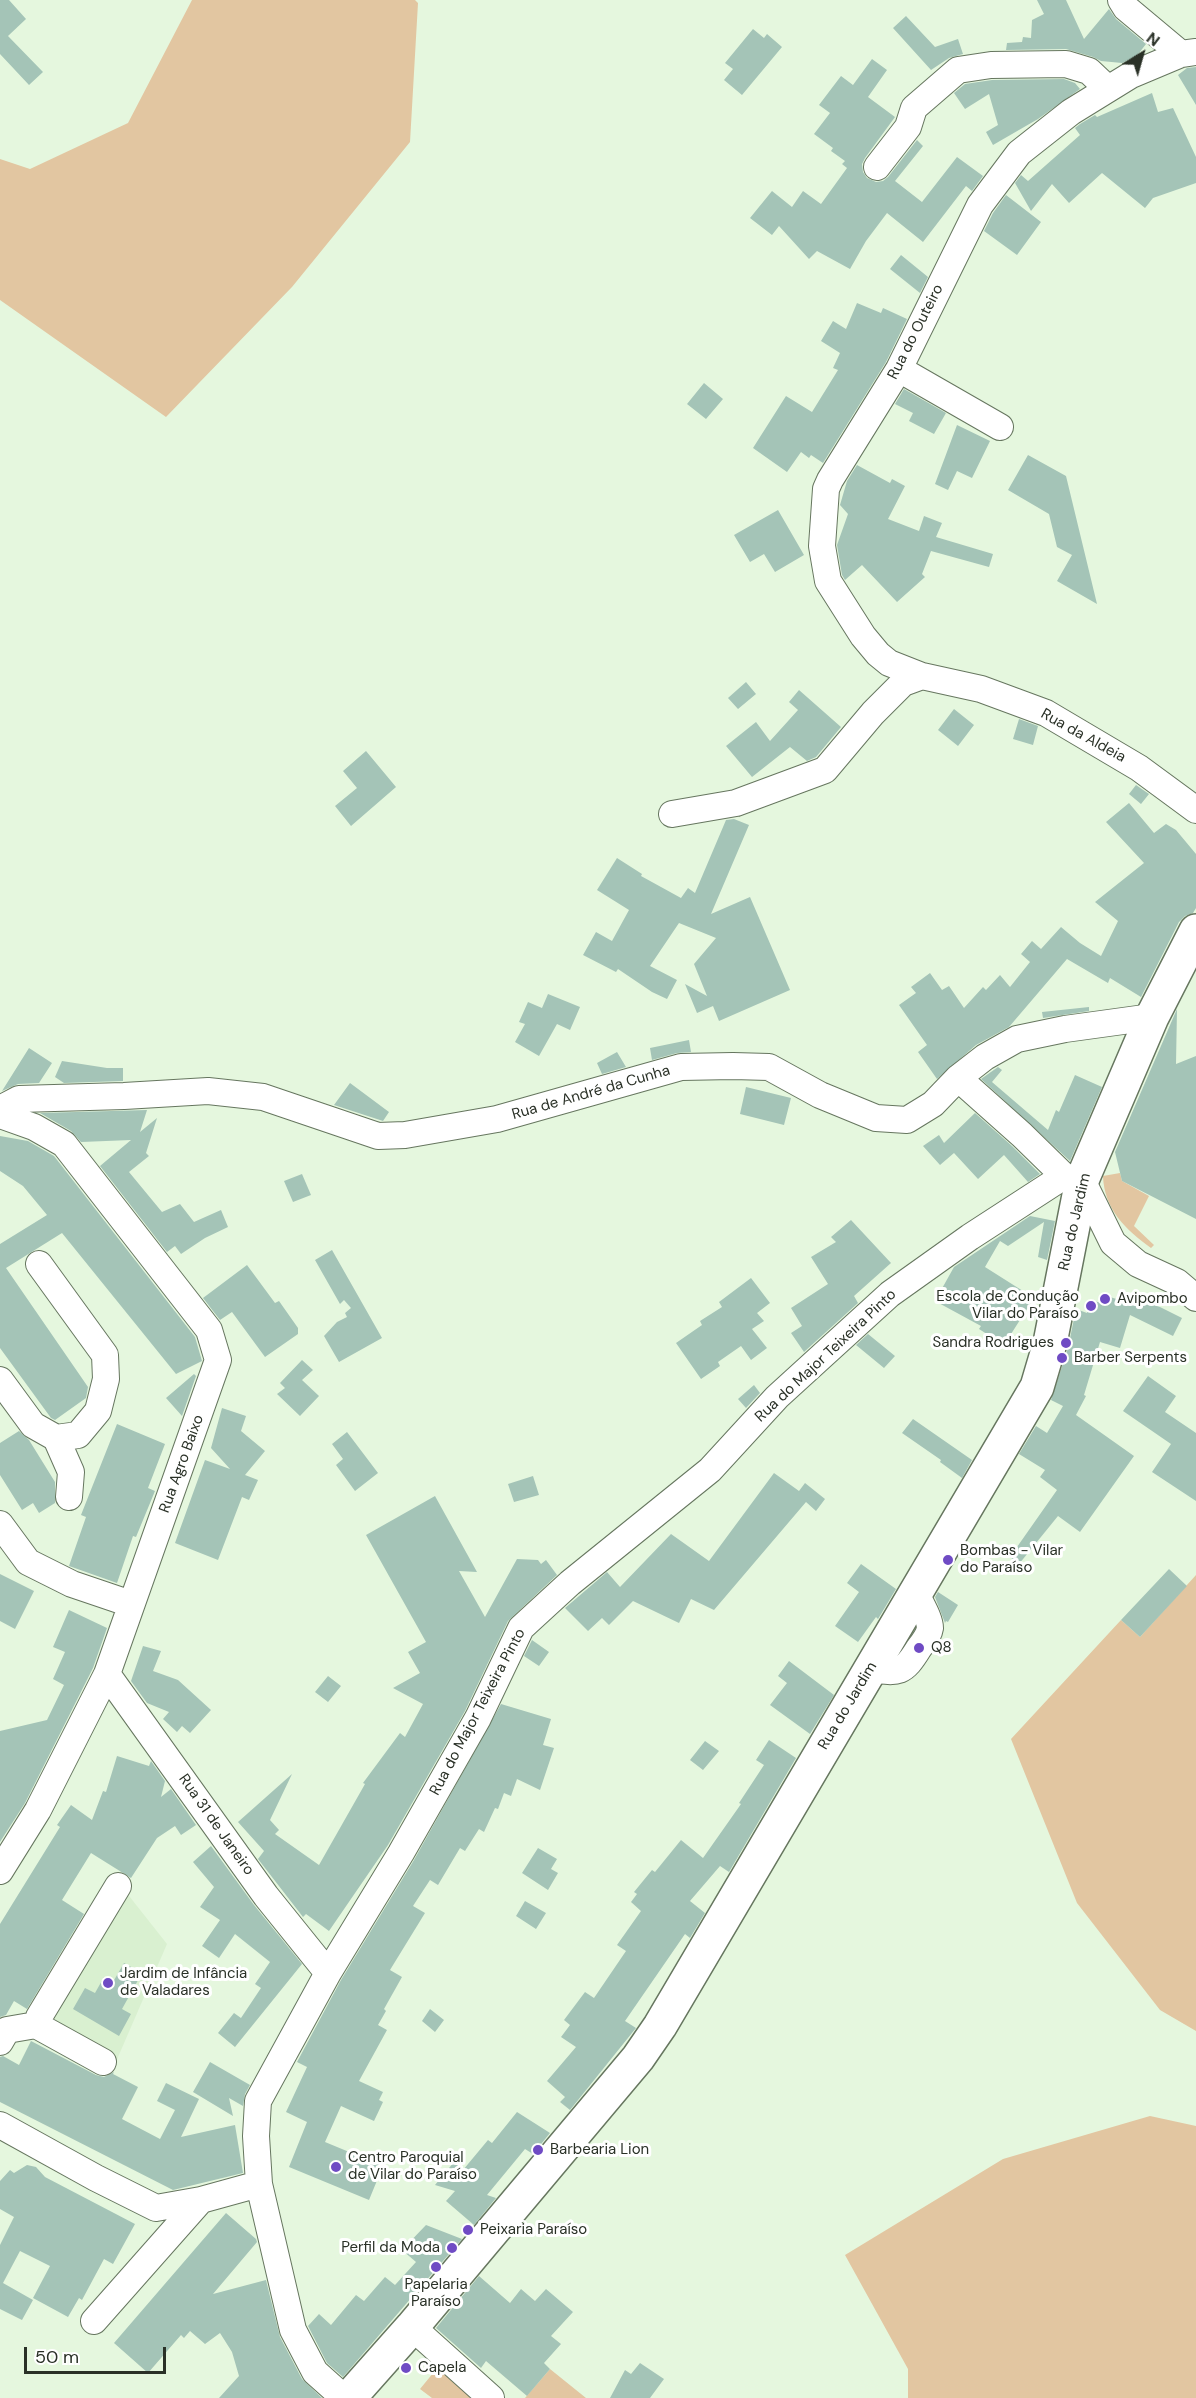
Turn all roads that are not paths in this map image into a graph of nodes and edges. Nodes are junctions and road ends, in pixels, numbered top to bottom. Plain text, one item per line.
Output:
1 (1121, 0) edge
2 (1189, 53) edge
3 (1108, 89) junction
4 (877, 167) dead end
5 (899, 369) junction
6 (1000, 427) dead end
7 (922, 676) junction
8 (1196, 810) edge
9 (672, 814) dead end
10 (1196, 932) edge
11 (1152, 1017) junction
12 (958, 1078) junction
13 (0, 1109) edge
14 (0, 1115) edge
15 (1073, 1178) junction
16 (39, 1264) dead end
17 (1196, 1298) edge
18 (0, 1380) edge
19 (56, 1438) junction
20 (69, 1497) dead end
21 (0, 1524) edge
22 (131, 1604) junction
23 (107, 1674) junction
24 (0, 1871) edge
25 (118, 1886) dead end
26 (328, 1973) junction
27 (36, 2025) junction
28 (0, 2042) edge
29 (103, 2062) dead end
30 (0, 2125) edge
31 (259, 2184) junction
32 (201, 2200) junction
33 (94, 2321) dead end
34 (412, 2327) junction
35 (344, 2398) edge
36 (349, 2398) edge
37 (490, 2398) edge

1 - 2 street
2 - 3 street, Rua do Outeiro
3 - 4 street
3 - 5 street, Rua do Outeiro
5 - 6 street
5 - 7 street, Rua do Outeiro
7 - 8 street, Rua da Aldeia
7 - 9 street
10 - 11 main road, Rua do Jardim
11 - 12 street, Rua de André da Cunha
11 - 15 main road, Rua do Jardim
12 - 13 street, Rua de André da Cunha
12 - 15 street
14 - 22 street, Rua Agro Baixo
15 - 17 street
15 - 26 street, Rua do Major Teixeira Pinto
15 - 34 main road, Rua do Jardim
16 - 19 street
18 - 19 street
19 - 20 street
21 - 22 street
22 - 23 street, Rua Agro Baixo
23 - 24 street, Rua Agro Baixo
23 - 26 street, Rua 31 de Janeiro
25 - 27 street
26 - 31 street, Rua do Major Teixeira Pinto
27 - 28 street
27 - 29 street
30 - 32 street
31 - 32 street
31 - 35 street, Rua do Major Teixeira Pinto
32 - 33 street
34 - 36 main road, Rua do Jardim
34 - 37 street

